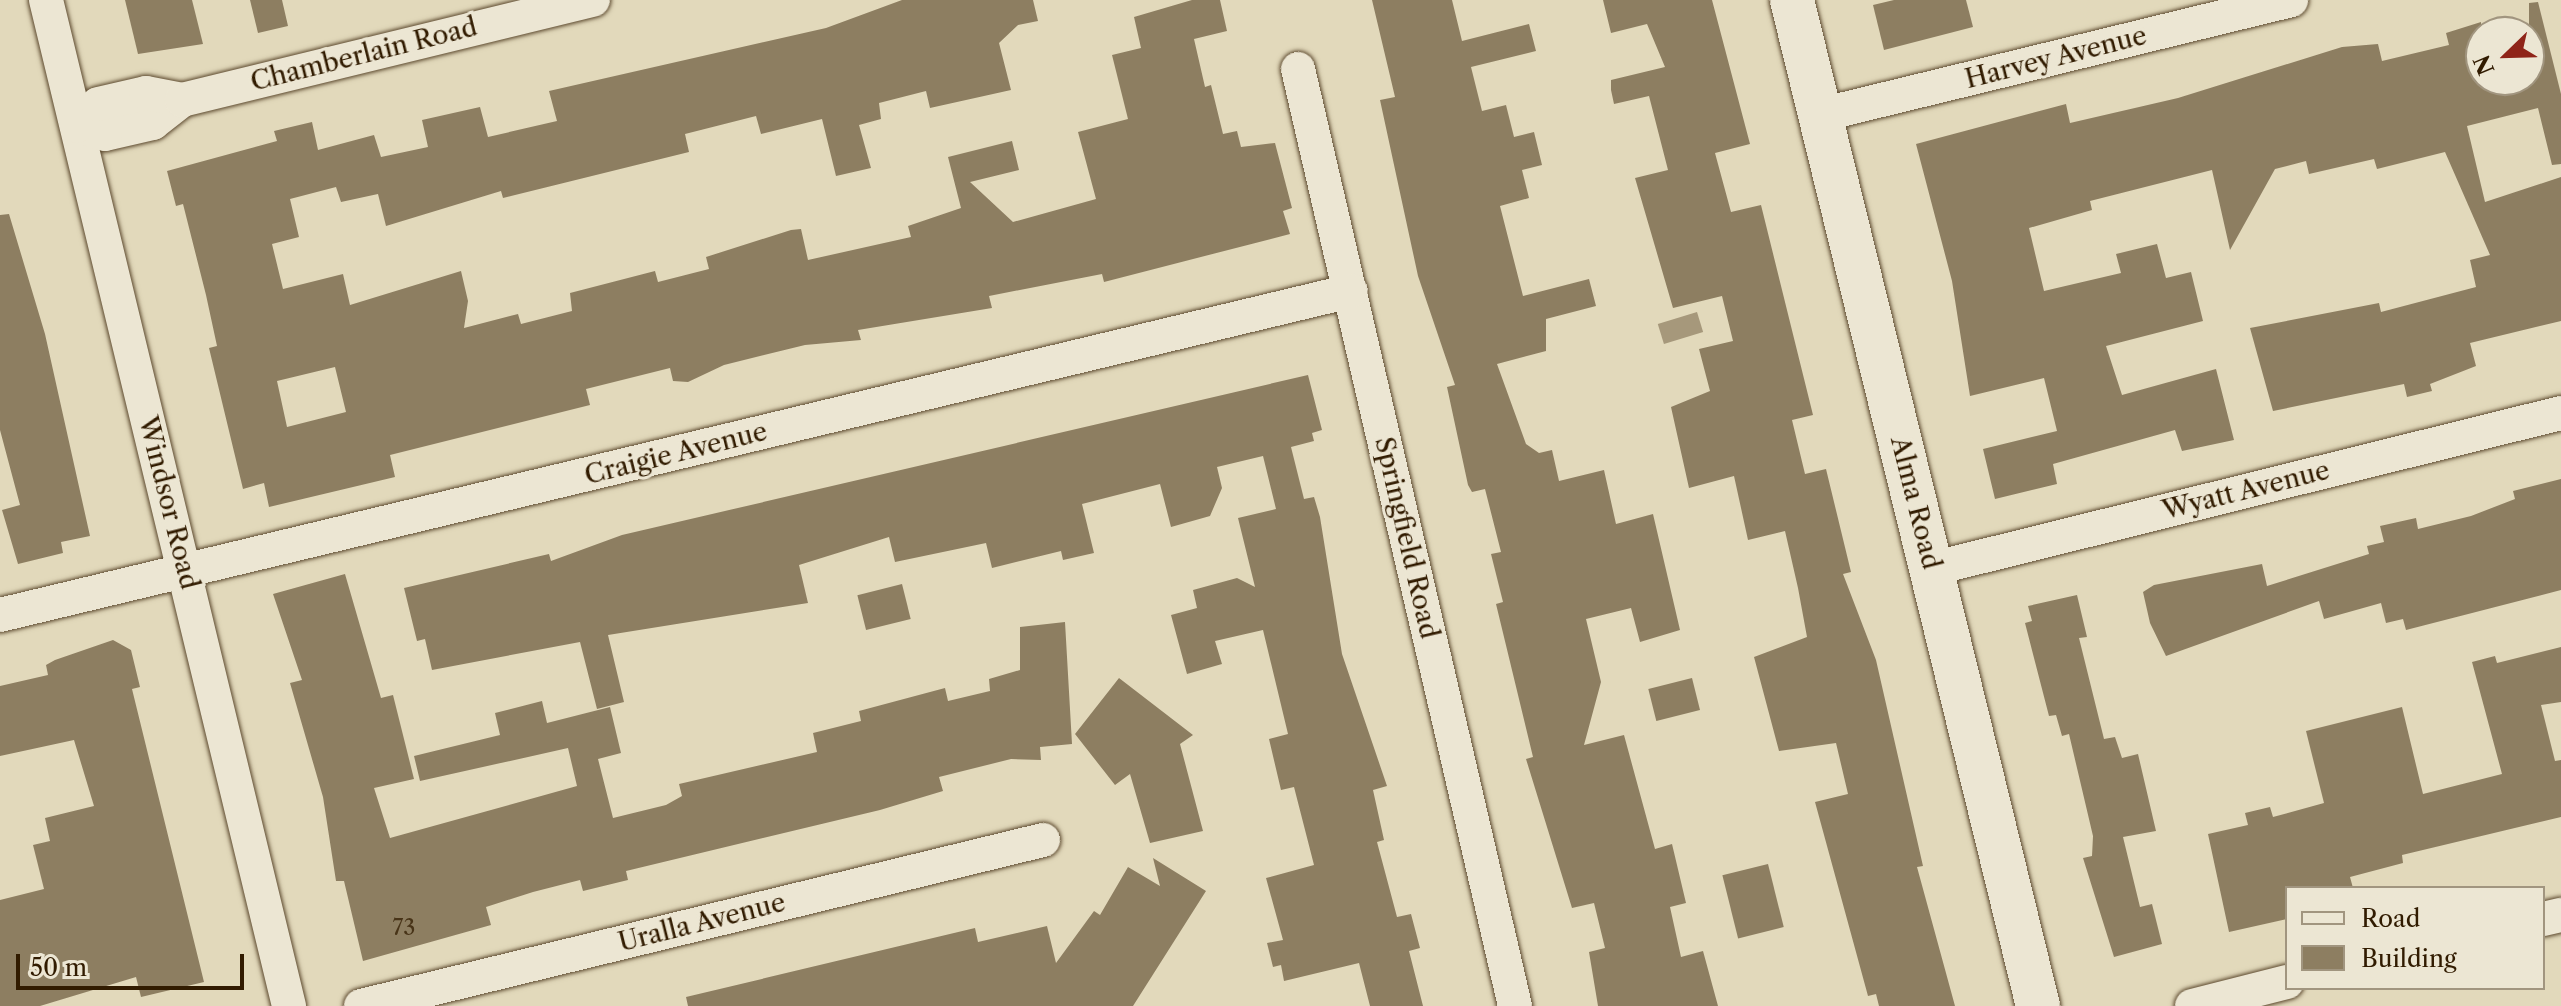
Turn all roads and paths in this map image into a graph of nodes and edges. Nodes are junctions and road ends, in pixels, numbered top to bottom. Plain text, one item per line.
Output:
1 (46, 0) edge
2 (593, 0) edge
3 (1792, 0) edge
4 (2291, 0) edge
5 (1298, 69) dead end
6 (1820, 115) junction
7 (77, 126) junction
8 (1351, 291) junction
9 (2561, 413) edge
10 (1931, 569) junction
11 (184, 572) junction
12 (0, 615) edge
13 (1043, 840) dead end
14 (2285, 983) edge
15 (289, 1006) edge
16 (361, 1006) edge
17 (1515, 1006) edge
18 (2038, 1006) edge
19 (2192, 1006) edge

1 - 7 street, Windsor Road
2 - 7 street, Chamberlain Road
3 - 6 main road, Alma Road
4 - 6 street, Harvey Avenue
5 - 8 street, Springfield Road
6 - 10 main road, Alma Road
7 - 11 street, Windsor Road
8 - 11 street, Craigie Avenue
8 - 17 street, Springfield Road
9 - 10 street, Wyatt Avenue
10 - 18 main road, Alma Road
11 - 12 street, Craigie Avenue
11 - 15 street, Windsor Road
13 - 16 street, Uralla Avenue
14 - 19 street

